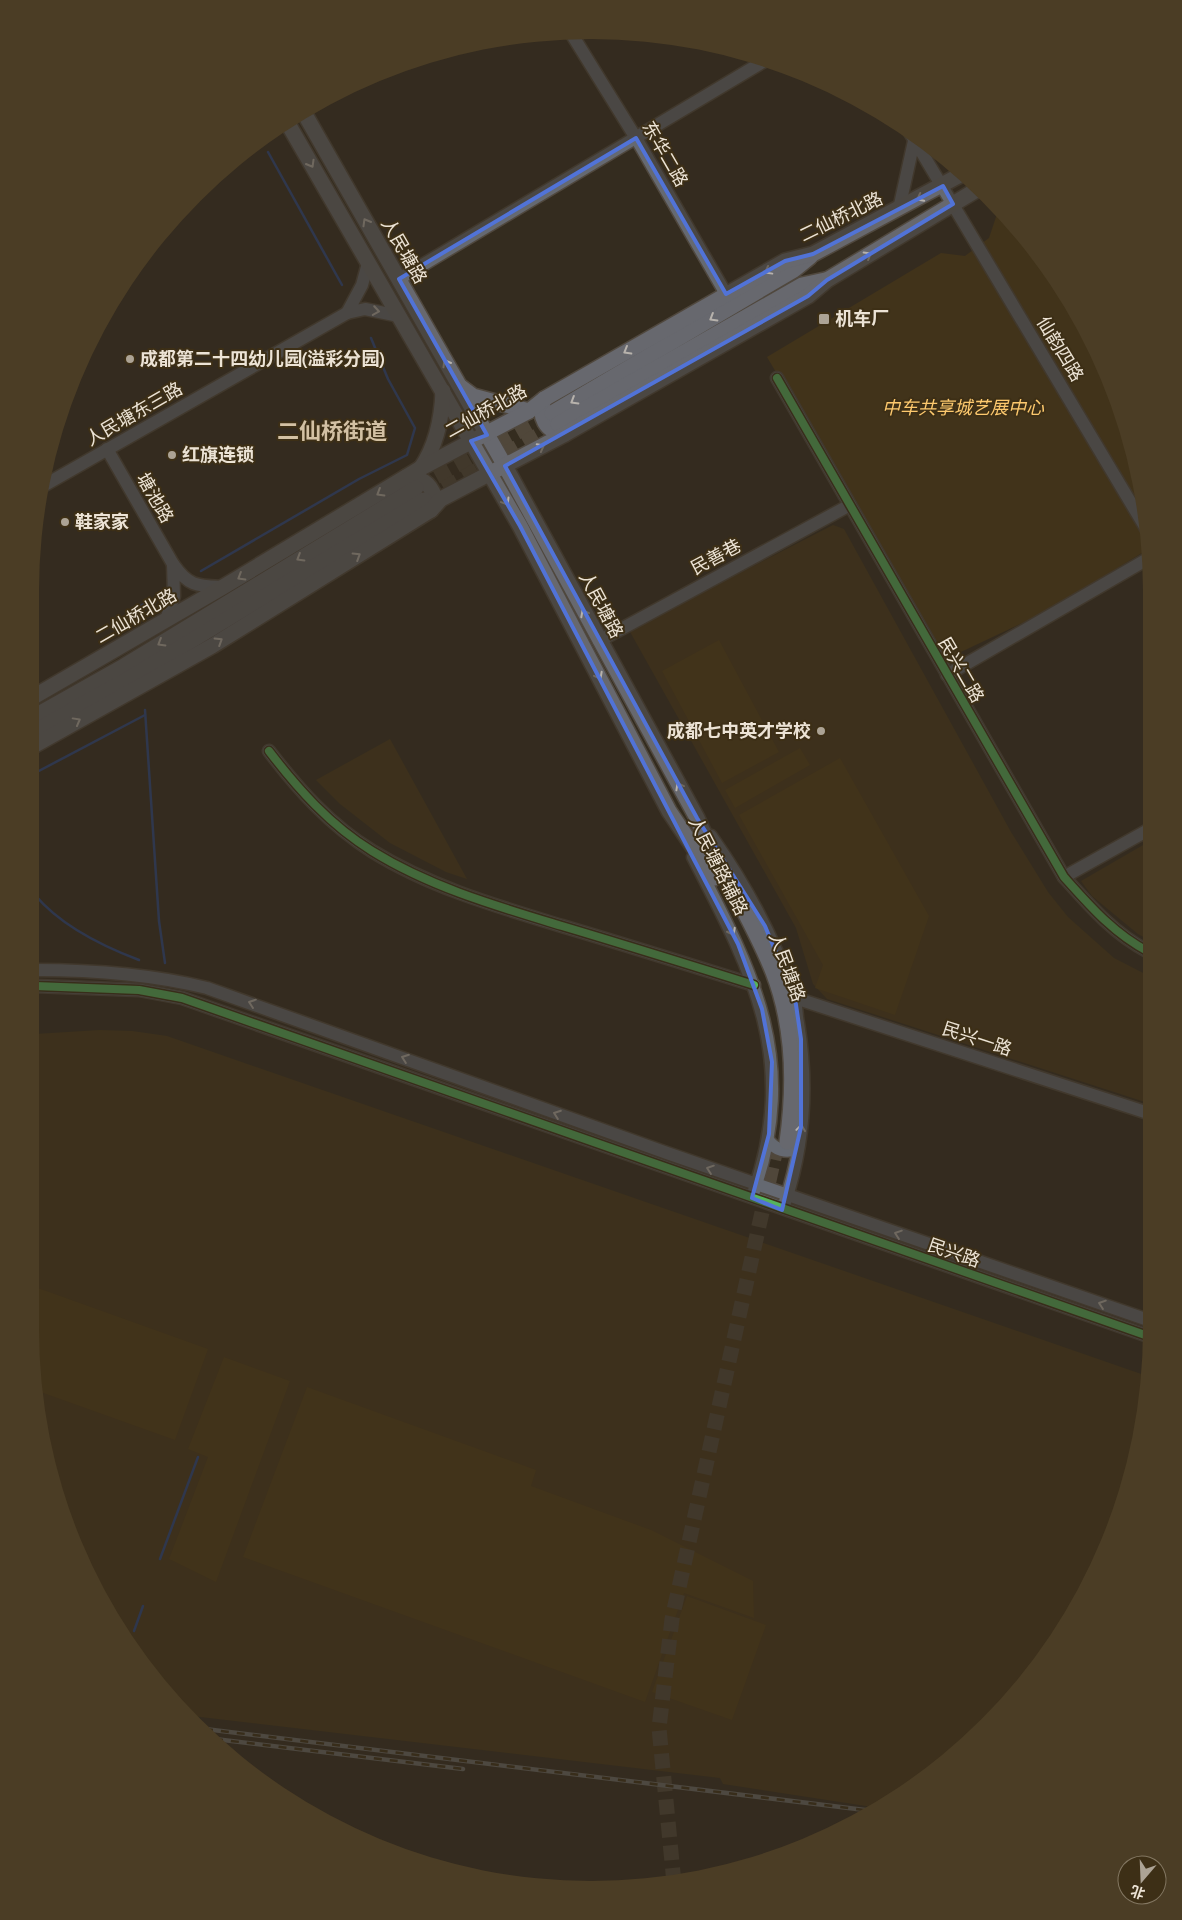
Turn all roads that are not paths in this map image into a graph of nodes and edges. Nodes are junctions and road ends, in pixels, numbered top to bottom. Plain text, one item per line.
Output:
1 (575, 39) edge
2 (758, 65) edge
3 (306, 118) edge
4 (290, 128) edge
5 (636, 138) junction
6 (910, 141) edge
7 (917, 146) edge
8 (957, 177) edge
9 (943, 186) junction
10 (972, 192) edge
11 (953, 204) junction
12 (899, 209) junction
13 (813, 254) junction
14 (368, 263) junction
15 (399, 279) junction
16 (726, 294) junction
17 (348, 313) junction
18 (399, 316) junction
19 (777, 378) dead end
20 (459, 386) junction
21 (443, 391) junction
22 (544, 399) junction
23 (529, 411) junction
24 (558, 424) junction
25 (487, 435) junction
26 (471, 441) junction
27 (106, 450) junction
28 (505, 466) junction
29 (421, 468) junction
30 (489, 474) junction
31 (49, 482) edge
32 (419, 494) junction
33 (850, 505) junction
34 (1138, 516) edge
35 (1142, 562) edge
36 (174, 564) junction
37 (223, 587) junction
38 (166, 620) junction
39 (599, 641) junction
40 (947, 675) junction
41 (39, 694) edge
42 (39, 714) edge
43 (39, 729) edge
44 (39, 743) edge
45 (269, 750) dead end
46 (669, 811) junction
47 (697, 818) junction
48 (1143, 833) edge
49 (1064, 877) junction
50 (1143, 948) edge
51 (39, 970) edge
52 (754, 985) junction
53 (39, 986) edge
54 (795, 998) junction
55 (1143, 1111) edge
56 (783, 1143) junction
57 (756, 1184) junction
58 (787, 1195) junction
59 (752, 1198) junction
60 (782, 1210) junction
61 (1143, 1318) edge
62 (1143, 1334) edge

1 - 5 street, 东华二路
2 - 5 street
15 -> 3 main road, 人民塘路
4 -> 14 main road, 人民塘路
5 - 15 street
5 - 16 street, 东华二路
6 - 12 street
7 - 9 street, 仙韵四路
8 - 9 main road, 二仙桥北路
9 - 11 street, 仙韵四路
9 -> 12 main road, 二仙桥北路
10 - 11 main road
24 -> 11 main road
11 - 34 street, 仙韵四路
12 - 13 main road, 二仙桥北路
13 -> 16 main road, 二仙桥北路
13 -> 24 main road
14 - 17 street
14 - 18 main road, 人民塘路
20 -> 15 main road, 人民塘路
16 -> 22 main road, 二仙桥北路
17 -> 18 street, 人民塘东三路
17 - 27 street, 人民塘东三路
18 - 21 main road, 人民塘路
19 - 33 street, 民兴二路
20 - 23 main road
20 - 25 main road, 人民塘路
21 - 26 main road, 人民塘路
21 - 29 main road
22 - 23 main road, 二仙桥北路
22 - 24 main road
23 - 25 main road, 二仙桥北路
28 -> 24 main road
25 - 26 main road, 二仙桥北路
25 - 28 main road, 人民塘路
26 - 29 main road, 二仙桥北路
26 - 30 main road, 人民塘路
27 - 31 street, 人民塘东三路
27 - 36 street, 塘池路
28 - 30 main road
39 -> 28 main road, 人民塘路
29 - 32 main road, 二仙桥北路
30 - 32 main road
30 -> 46 main road, 人民塘路
32 -> 37 main road, 二仙桥北路
32 -> 42 main road
32 - 43 main road
44 -> 32 main road
33 - 39 street, 民善巷
33 - 40 street, 民兴二路
35 - 40 street
36 - 37 street, 塘池路
36 - 38 street
37 - 38 main road, 二仙桥北路
38 - 41 main road, 二仙桥北路
47 -> 39 main road, 人民塘路
40 - 49 street, 民兴二路
45 - 52 street
46 -> 52 street, 人民塘路辅路
46 - 56 main road, 人民塘路
47 - 54 street, 人民塘路辅路
47 - 56 main road, 人民塘路
48 - 49 street
49 - 50 street, 民兴二路
57 -> 51 street, 民兴路
52 - 56 street, 人民塘路辅路
53 - 59 street, 民兴路
54 - 55 street, 民兴一路
56 -> 54 street, 人民塘路辅路
56 - 57 street, 人民塘路辅路
56 - 58 street, 人民塘路辅路
57 - 58 street, 民兴路
57 - 59 street, 人民塘路辅路
58 - 60 street, 人民塘路辅路
61 -> 58 street, 民兴路
59 - 60 street, 民兴路
60 - 62 street, 民兴路

